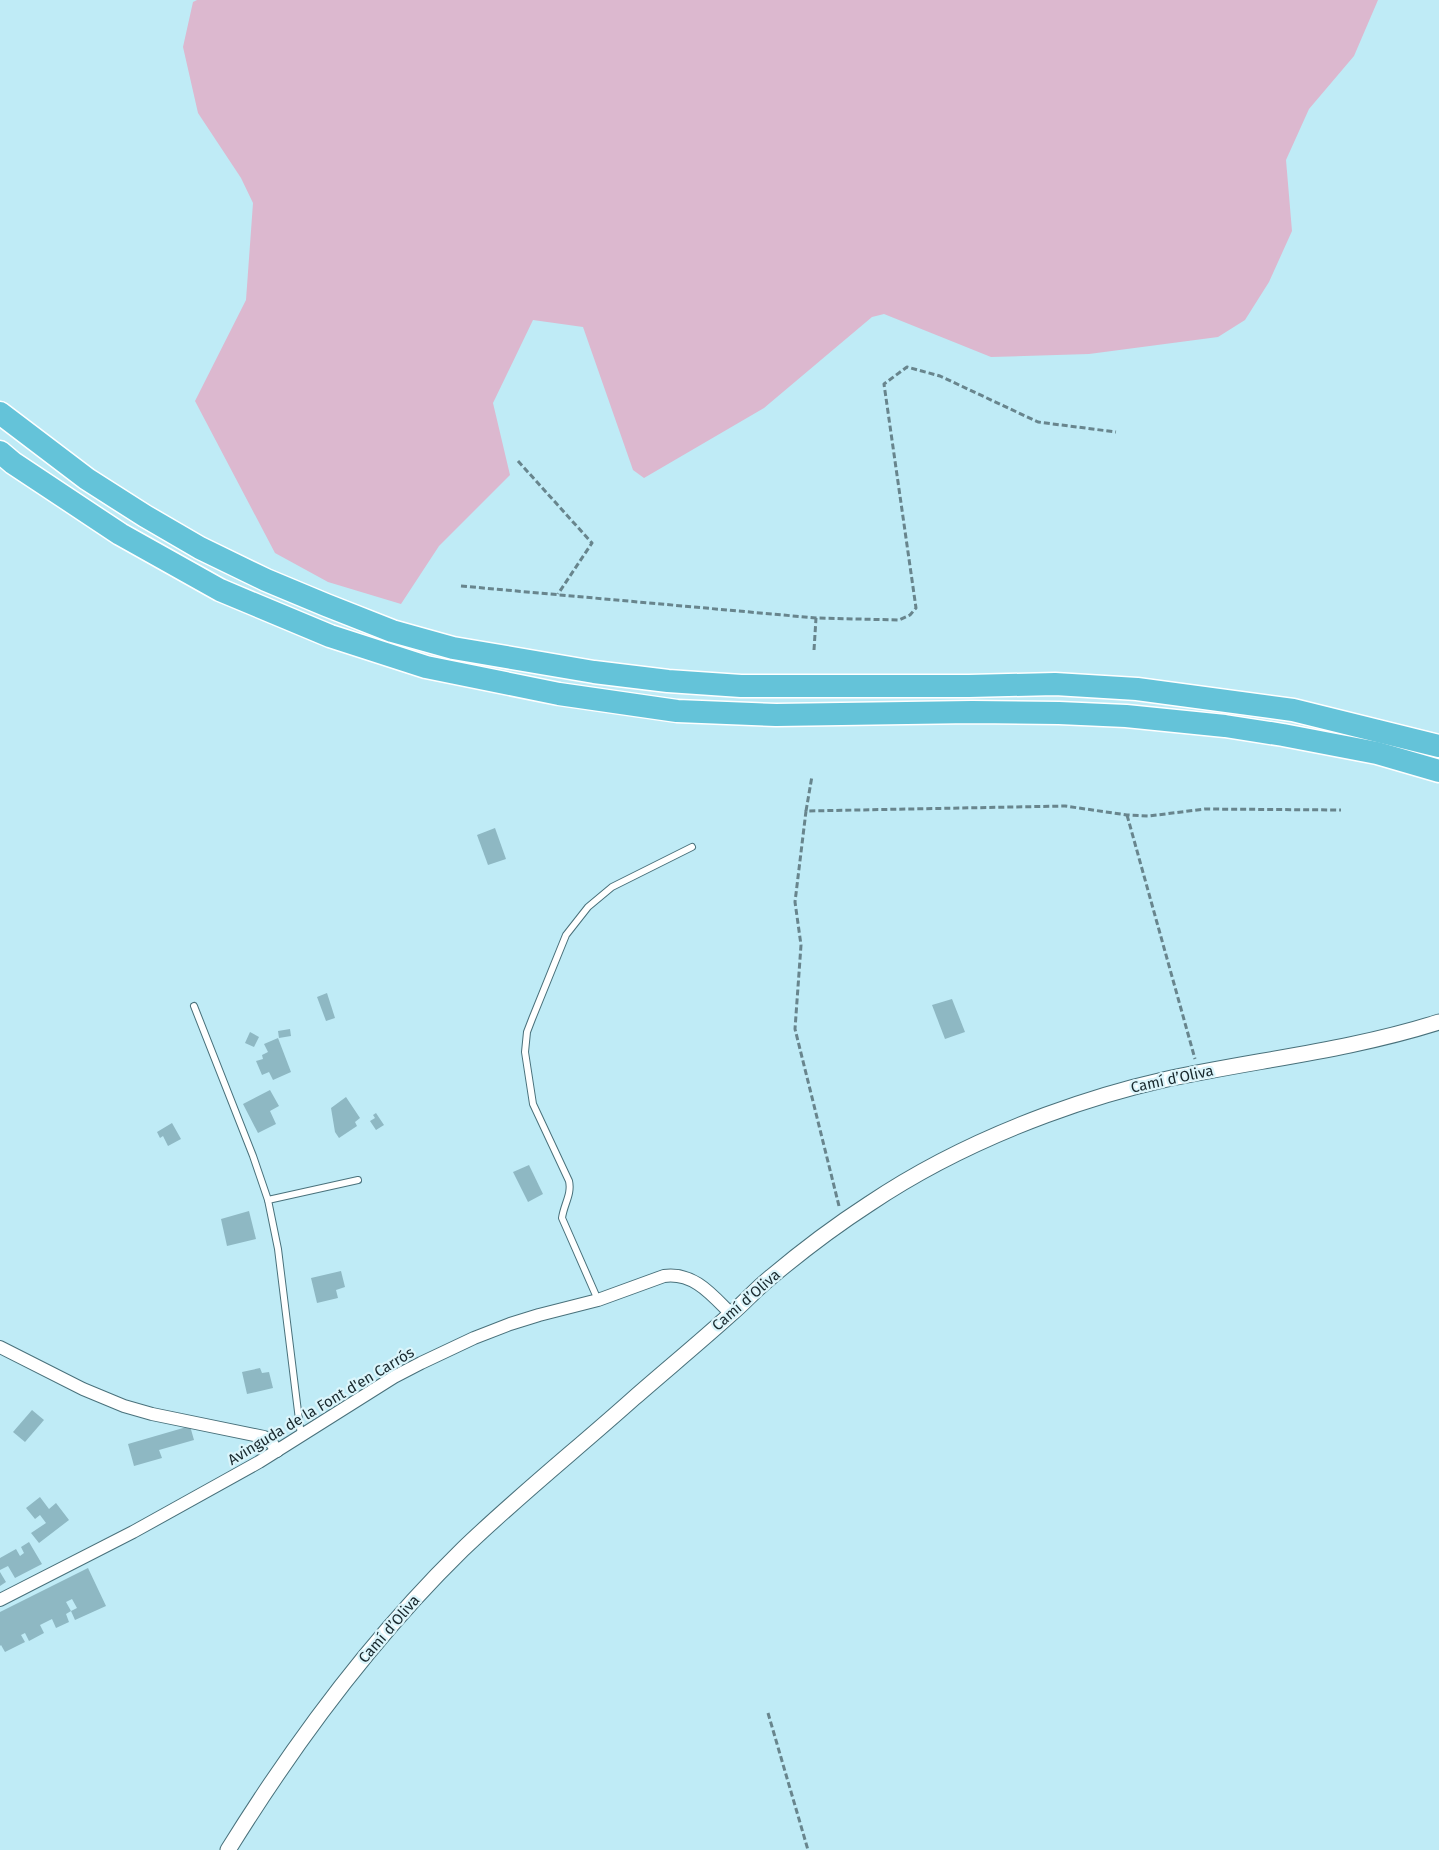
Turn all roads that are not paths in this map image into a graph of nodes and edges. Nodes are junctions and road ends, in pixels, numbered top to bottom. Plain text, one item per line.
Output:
1 (0, 413) edge
2 (0, 452) edge
3 (1439, 746) edge
4 (1439, 771) edge
5 (692, 847) dead end
6 (194, 1006) dead end
7 (1439, 1022) edge
8 (358, 1180) dead end
9 (268, 1200) junction
10 (598, 1300) junction
11 (731, 1314) junction
12 (0, 1347) edge
13 (301, 1437) junction
14 (277, 1451) junction
15 (0, 1600) edge
16 (228, 1850) edge

1 - 3 highway
2 - 4 highway
5 - 10 lane
6 - 9 lane
7 - 11 street, Camí d’Oliva
8 - 9 lane
9 - 13 lane
10 - 11 street, Avinguda de la Font d'en Carrós
10 - 13 street, Avinguda de la Font d'en Carrós
11 - 16 street, Camí d’Oliva
12 - 14 street
13 - 14 street, Avinguda de la Font d'en Carrós
14 - 15 street, Avinguda de la Font d'en Carrós

